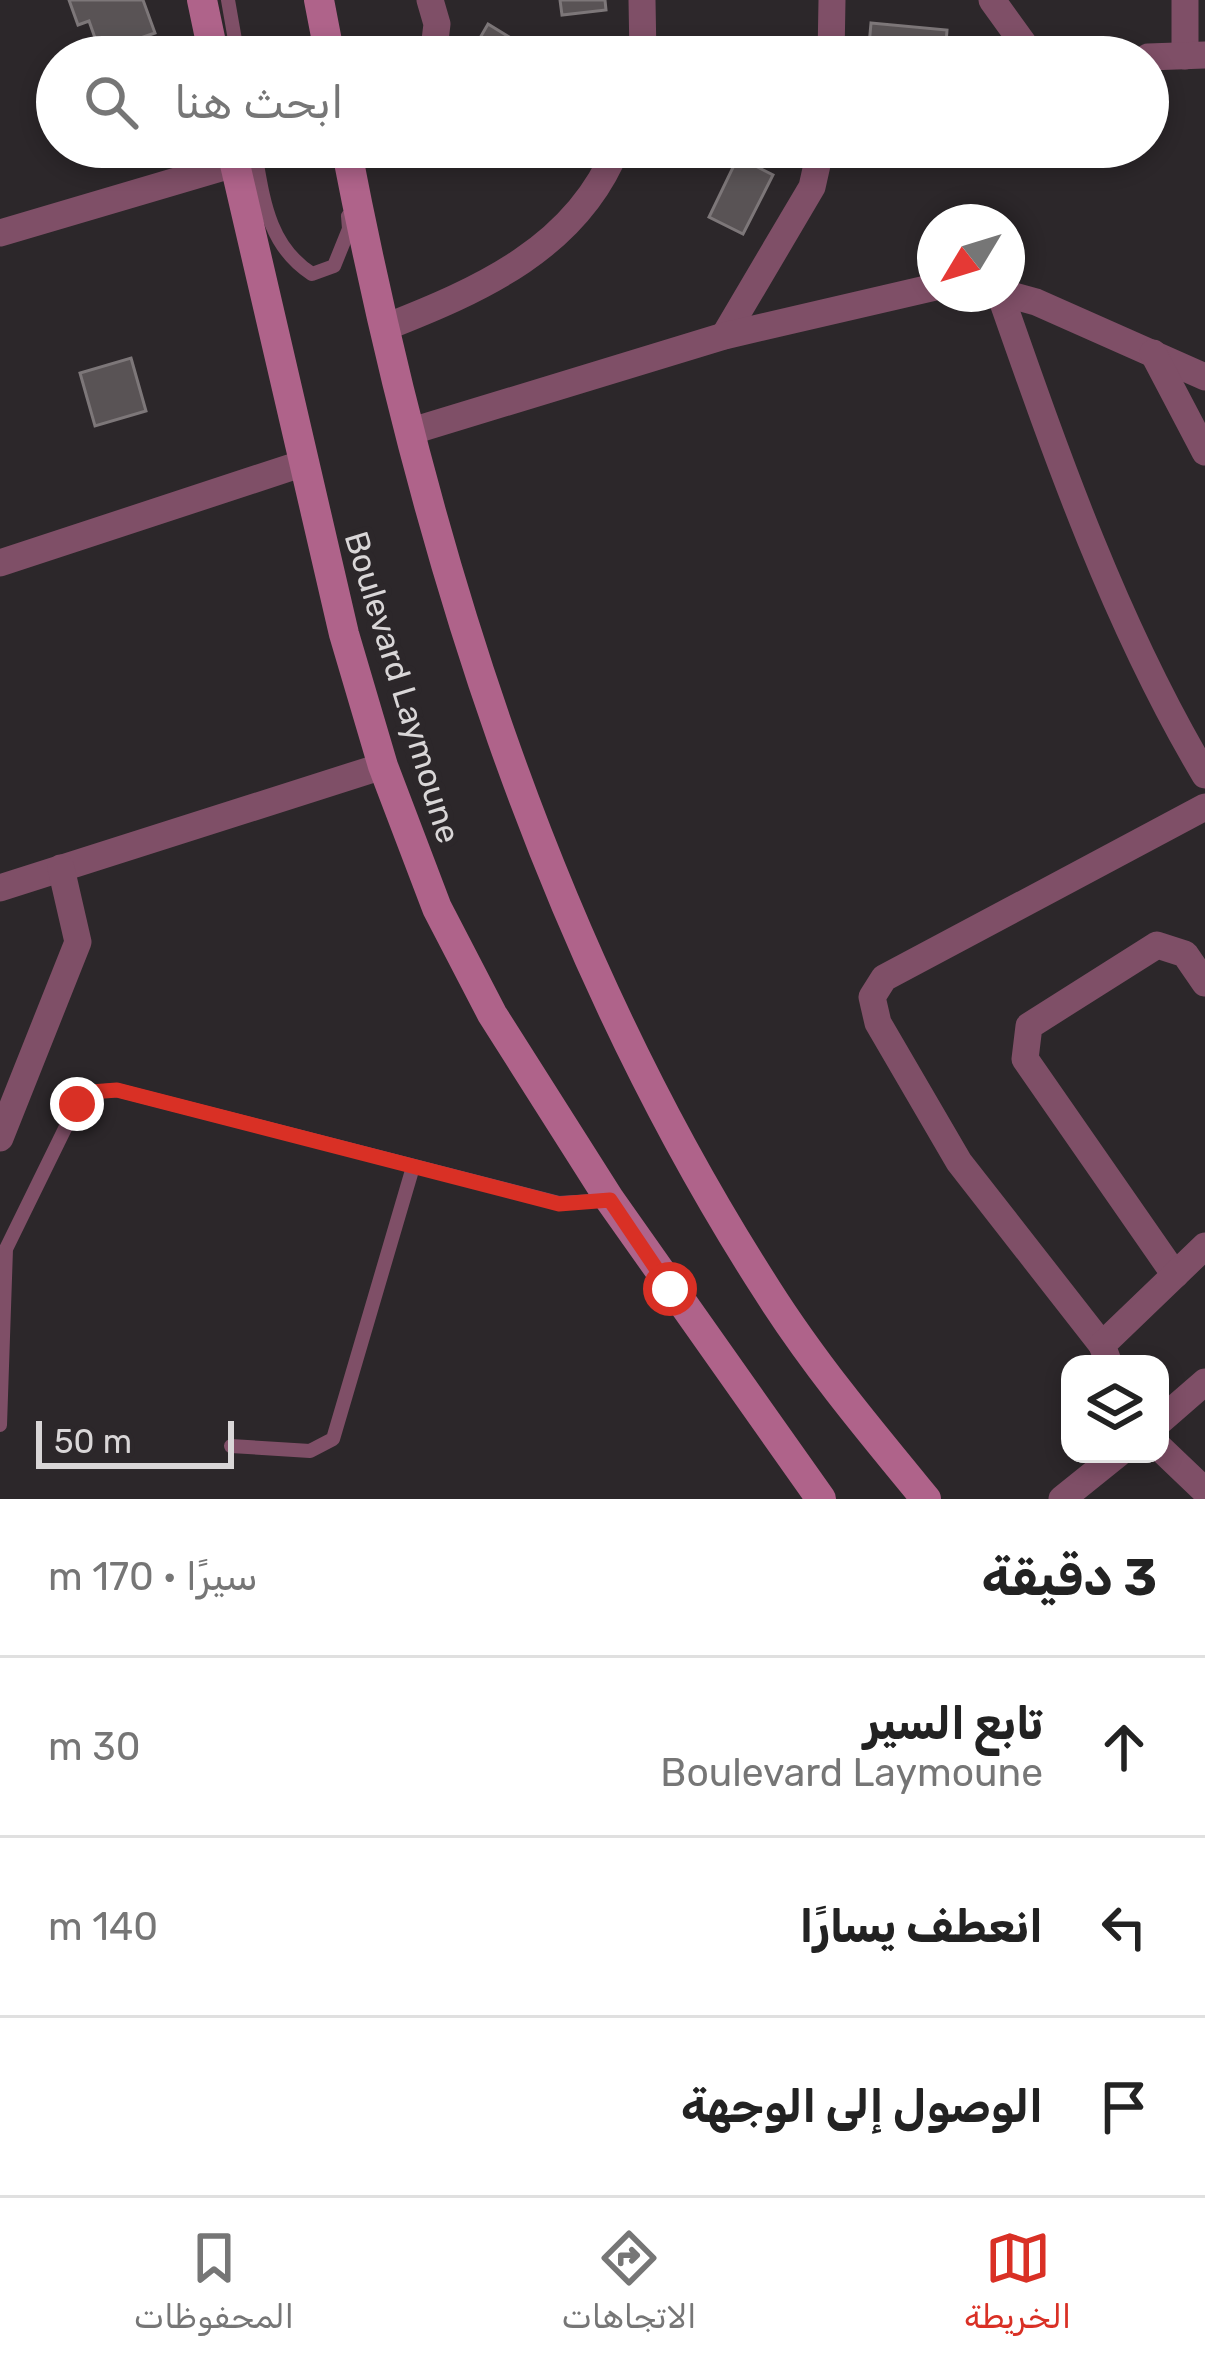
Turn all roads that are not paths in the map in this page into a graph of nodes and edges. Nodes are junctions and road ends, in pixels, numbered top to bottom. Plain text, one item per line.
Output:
1 (202, 0) edge
2 (228, 0) edge
3 (310, 0) edge
4 (319, 0) edge
5 (430, 0) edge
6 (642, 0) edge
7 (832, 0) edge
8 (992, 0) edge
9 (1185, 0) edge
10 (210, 36) edge
11 (234, 36) edge
12 (319, 36) edge
13 (323, 36) edge
14 (436, 36) edge
15 (643, 36) edge
16 (832, 36) edge
17 (1019, 36) edge
18 (1195, 56) edge
19 (195, 168) edge
20 (243, 168) edge
21 (247, 168) edge
22 (344, 168) edge
23 (347, 168) edge
24 (603, 168) edge
25 (816, 168) edge
26 (0, 233) edge
27 (917, 291) edge
28 (1025, 303) edge
29 (1009, 312) edge
30 (386, 328) junction
31 (724, 336) junction
32 (1153, 353) junction
33 (1205, 377) edge
34 (412, 430) junction
35 (1205, 452) edge
36 (301, 464) junction
37 (0, 562) edge
38 (383, 766) junction
39 (1205, 775) edge
40 (1205, 807) edge
41 (62, 868) junction
42 (0, 888) edge
43 (1205, 983) edge
44 (0, 1138) edge
45 (413, 1167) junction
46 (610, 1200) junction
47 (1205, 1246) edge
48 (1174, 1275) junction
49 (1105, 1355) edge
50 (1205, 1382) edge
51 (1169, 1412) edge
52 (0, 1425) edge
53 (232, 1446) dead end
54 (1169, 1457) edge
55 (1107, 1463) edge
56 (1205, 1491) edge
57 (821, 1499) edge
58 (926, 1499) edge
59 (1062, 1499) edge

1 - 10 main road
2 - 11 lane
3 - 12 lane
4 - 13 main road
5 - 14 street
6 - 15 street
7 - 16 street
8 - 17 street
9 - 18 street
19 - 26 street
20 - 36 main road, Boulevard Laymoune
21 - 22 lane
23 - 30 main road
24 - 30 street
25 - 31 street
27 - 31 street
28 - 32 street
29 - 39 street
30 - 34 main road
31 - 34 street
32 - 33 street
32 - 35 street
34 - 58 main road
36 - 37 street
36 - 38 main road, Boulevard Laymoune
38 - 41 street
38 - 46 main road, Boulevard Laymoune
40 - 49 street
41 - 42 street
41 - 44 street
43 - 48 street
45 - 46 lane
45 - 52 lane
45 - 53 lane
46 - 57 main road, Boulevard Laymoune
47 - 48 street
48 - 49 street
50 - 51 street
54 - 56 street
55 - 59 street

